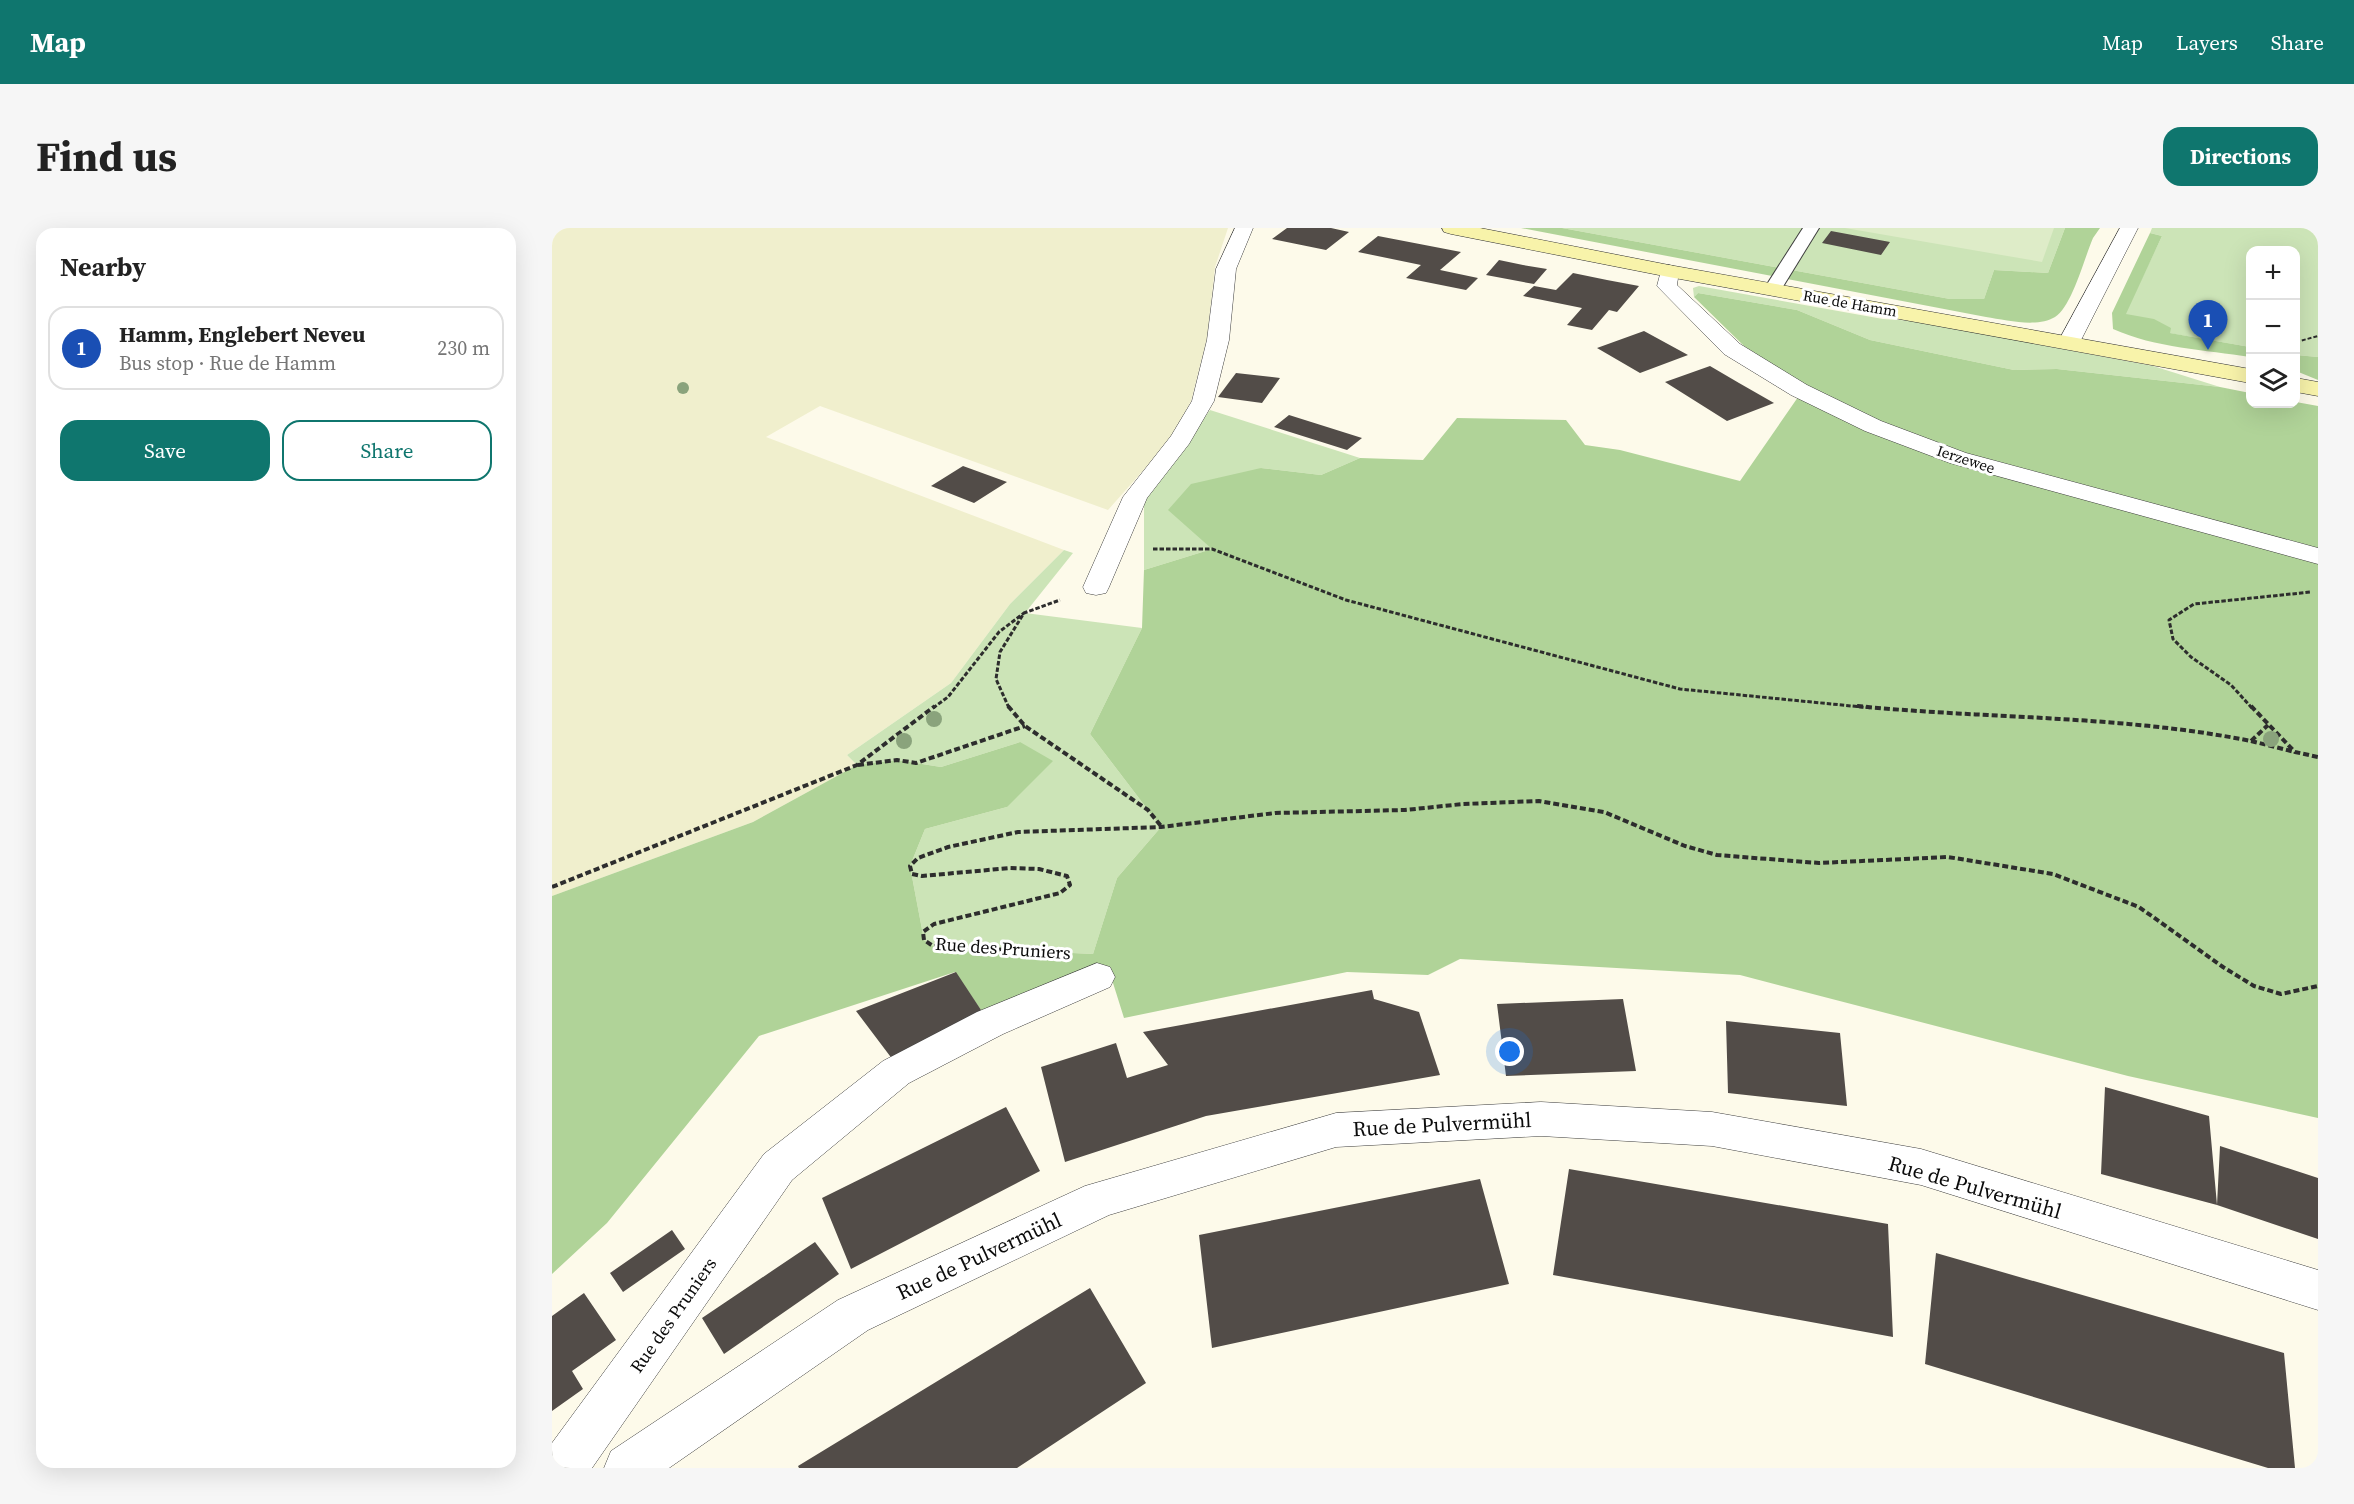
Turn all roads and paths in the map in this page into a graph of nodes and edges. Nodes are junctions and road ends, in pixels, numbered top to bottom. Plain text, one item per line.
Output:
1 (1244, 228) edge
2 (1451, 228) edge
3 (1811, 228) edge
4 (2128, 228) edge
5 (1669, 271) junction
6 (1773, 289) junction
7 (2318, 336) edge
8 (2300, 341) edge
9 (2068, 342) junction
10 (2246, 375) edge
11 (2300, 386) edge
12 (2318, 389) edge
13 (1112, 549) junction
14 (2318, 556) edge
15 (1096, 586) joint
16 (2318, 591) edge
17 (1024, 613) junction
18 (2268, 725) junction
19 (1025, 726) junction
20 (2251, 741) junction
21 (2295, 752) junction
22 (2318, 757) edge
23 (857, 765) junction
24 (1161, 827) junction
25 (552, 887) edge
26 (1059, 952) dead end
27 (1098, 977) dead end
28 (2318, 986) edge
29 (2318, 1290) edge
30 (562, 1468) edge
31 (628, 1468) edge

1 - 13 street
2 - 5 main road, Rue de Hamm
3 - 6 lane
4 - 9 street
5 - 6 main road, Rue de Hamm
5 - 14 street, Ierzewee
6 - 9 main road, Rue de Hamm
7 - 8 path
9 - 10 main road, Rue de Hamm
11 - 12 main road
13 - 15 street
13 - 20 path
15 - 17 path
16 - 18 path
17 - 19 path
17 - 23 path
18 - 20 path
18 - 21 path
19 - 23 path
19 - 24 path
20 - 21 path
21 - 22 path
23 - 25 path
24 - 26 path, Rue des Pruniers
24 - 28 path
27 - 30 street, Rue des Pruniers
29 - 31 street, Rue de Pulvermühl

